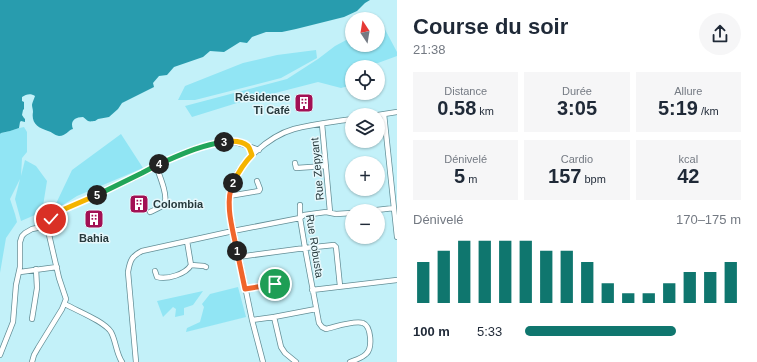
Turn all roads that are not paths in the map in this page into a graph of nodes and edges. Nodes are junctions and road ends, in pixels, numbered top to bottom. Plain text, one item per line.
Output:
1 (397, 112) edge
2 (385, 114) edge
3 (345, 120) edge
4 (385, 123) edge
5 (322, 124) junction
6 (248, 146) junction
7 (258, 150) junction
8 (252, 155) junction
9 (294, 163) dead end
10 (156, 166) junction
11 (326, 166) junction
12 (257, 180) dead end
13 (229, 196) junction
14 (300, 205) dead end
15 (394, 208) junction
16 (385, 209) edge
17 (150, 212) dead end
18 (330, 212) junction
19 (345, 213) edge
20 (300, 218) junction
21 (47, 226) junction
22 (233, 231) junction
23 (397, 237) edge
24 (187, 241) junction
25 (305, 248) junction
26 (238, 257) junction
27 (191, 265) junction
28 (57, 266) junction
29 (206, 268) dead end
30 (36, 269) junction
31 (156, 271) dead end
32 (20, 272) junction
33 (397, 280) edge
34 (275, 284) dead end
35 (340, 286) junction
36 (245, 289) junction
37 (312, 290) junction
38 (65, 304) junction
39 (316, 309) junction
40 (274, 317) junction
41 (32, 319) dead end
42 (252, 320) junction
43 (0, 355) edge
44 (32, 362) edge
45 (122, 362) edge
46 (136, 362) edge
47 (263, 362) edge
48 (296, 362) edge
49 (350, 362) edge

1 - 2 street
3 - 5 street
4 - 15 street
5 - 7 street
5 - 11 street, Rue Zepyant
6 - 7 street
6 - 8 street
6 - 10 street
7 - 8 street
8 - 13 street
9 - 11 street
10 - 17 street
10 - 21 street
11 - 18 street, Rue Zepyant
12 - 13 street
13 - 22 street
14 - 20 street, Rue Robusta
15 - 16 street
15 - 23 street
18 - 19 street
18 - 20 street
20 - 22 street
20 - 25 street, Rue Robusta
21 - 28 street
21 - 32 street
22 - 24 street
22 - 26 street
24 - 27 street
24 - 46 street
25 - 26 street
25 - 35 street
25 - 37 street, Rue Robusta
26 - 36 street
27 - 29 street
27 - 31 street
28 - 30 street
28 - 38 street
30 - 32 street
30 - 41 street
32 - 43 street
33 - 35 street
34 - 36 street
35 - 37 street
36 - 42 street
37 - 39 street, Rue Robusta
38 - 44 street
38 - 45 street
39 - 40 street
39 - 49 street, Rue Robusta
40 - 42 street
40 - 48 street
42 - 47 street

